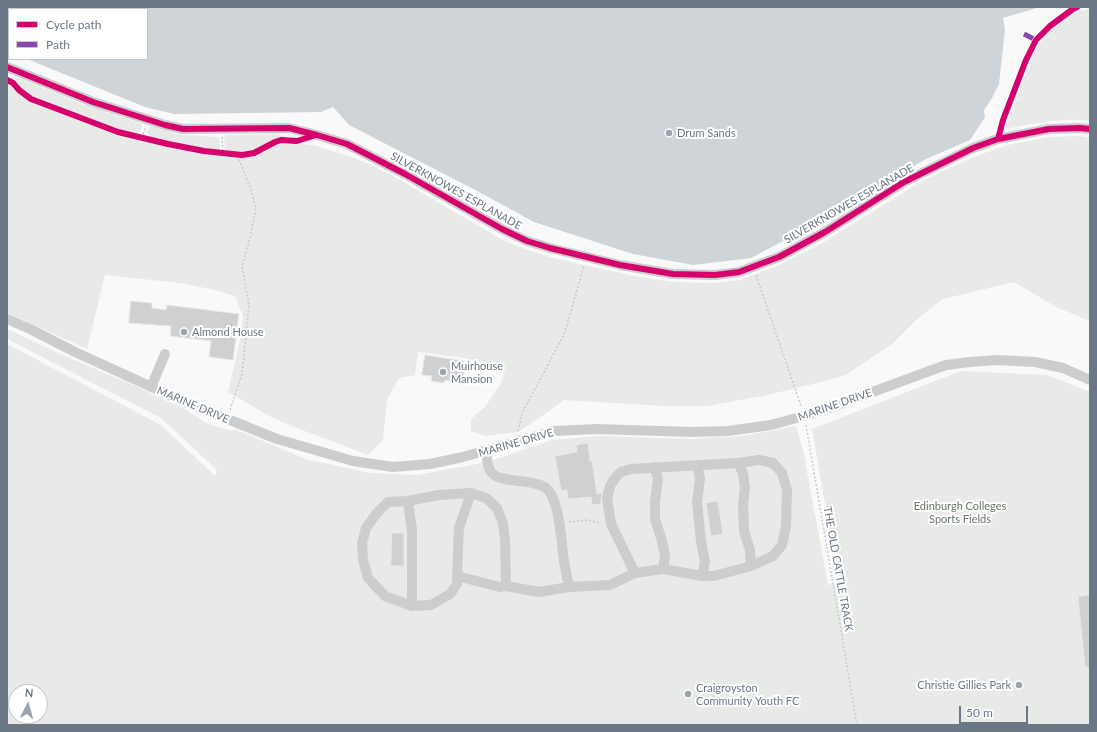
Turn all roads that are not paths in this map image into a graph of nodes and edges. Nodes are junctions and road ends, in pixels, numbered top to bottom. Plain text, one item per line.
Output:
1 (7, 68) edge
2 (1090, 129) edge
3 (7, 319) edge
4 (165, 354) dead end
5 (1090, 380) edge
6 (151, 387) junction
7 (486, 451) junction
8 (738, 463) junction
9 (697, 466) junction
10 (654, 467) junction
11 (471, 493) junction
12 (408, 501) junction
13 (752, 566) junction
14 (663, 569) junction
15 (635, 573) junction
16 (457, 576) junction
17 (702, 576) junction
18 (506, 586) junction
19 (568, 587) junction
20 (412, 606) junction

1 - 2 street, SILVERKNOWES ESPLANADE
3 - 6 street, MARINE DRIVE
4 - 6 street
5 - 7 street, MARINE DRIVE
6 - 7 street, MARINE DRIVE
7 - 19 street
8 - 9 street
8 - 13 street
8 - 13 street
9 - 10 street
9 - 17 street
10 - 14 street
10 - 15 street
11 - 12 street
11 - 16 street
11 - 18 street
12 - 20 street
12 - 20 street
13 - 17 street
14 - 15 street
14 - 17 street
15 - 19 street
16 - 18 street
16 - 20 street
18 - 19 street

